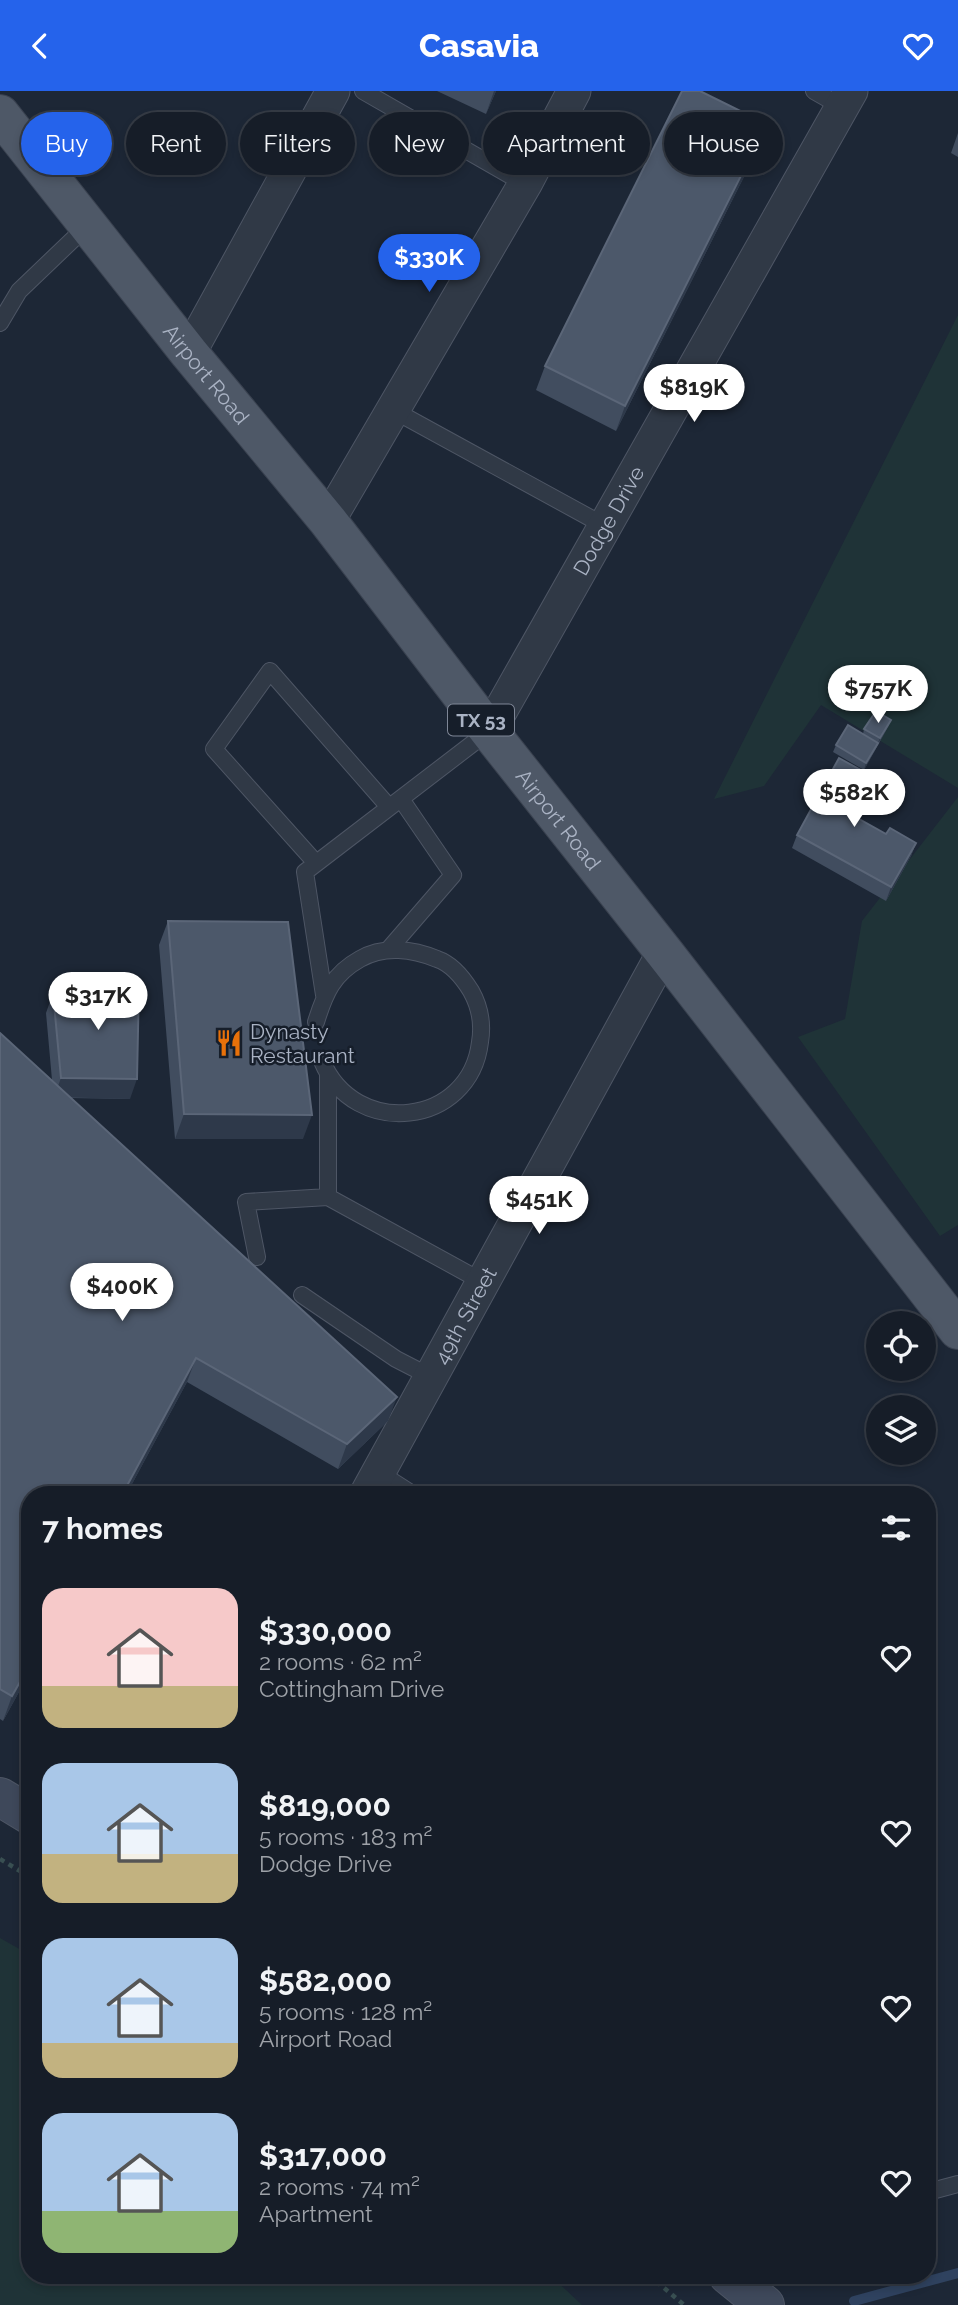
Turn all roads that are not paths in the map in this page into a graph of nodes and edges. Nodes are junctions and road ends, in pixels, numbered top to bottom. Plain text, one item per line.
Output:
1 (333, 91) edge
2 (363, 91) edge
3 (574, 91) edge
4 (835, 96) edge
5 (0, 114) edge
6 (525, 184) junction
7 (88, 225) junction
8 (0, 323) edge
9 (190, 353) junction
10 (393, 409) junction
11 (328, 521) junction
12 (605, 526) junction
13 (489, 731) junction
14 (395, 803) junction
15 (316, 863) junction
16 (389, 950) junction
17 (664, 952) junction
18 (324, 995) junction
19 (316, 1022) dead end
20 (328, 1198) junction
21 (257, 1257) dead end
22 (483, 1282) junction
23 (302, 1295) dead end
24 (958, 1329) edge
25 (431, 1377) junction
26 (372, 1483) edge
27 (0, 1797) edge
28 (21, 1810) edge
29 (958, 2184) edge
30 (936, 2190) edge

1 - 9 street
2 - 6 lane
3 - 6 street
4 - 12 street, Dodge Drive
5 - 7 main road, Airport Road / TX 53
6 - 10 street
7 - 8 lane
7 - 9 main road, Airport Road / TX 53
9 - 11 main road, Airport Road / TX 53
10 - 11 street
10 - 12 lane
11 - 13 main road, Airport Road / TX 53
12 - 13 street, Dodge Drive
13 - 14 lane
13 - 17 main road, Airport Road / TX 53
14 - 15 lane
14 - 15 lane
14 - 16 lane
15 - 18 lane
16 - 18 lane
16 - 20 lane
17 - 22 street, 49th Street
17 - 24 main road, Airport Road / TX 53
18 - 19 lane
20 - 21 lane
20 - 22 lane
22 - 25 street, 49th Street
23 - 25 lane
25 - 26 street, 49th Street
27 - 28 main road
29 - 30 lane

